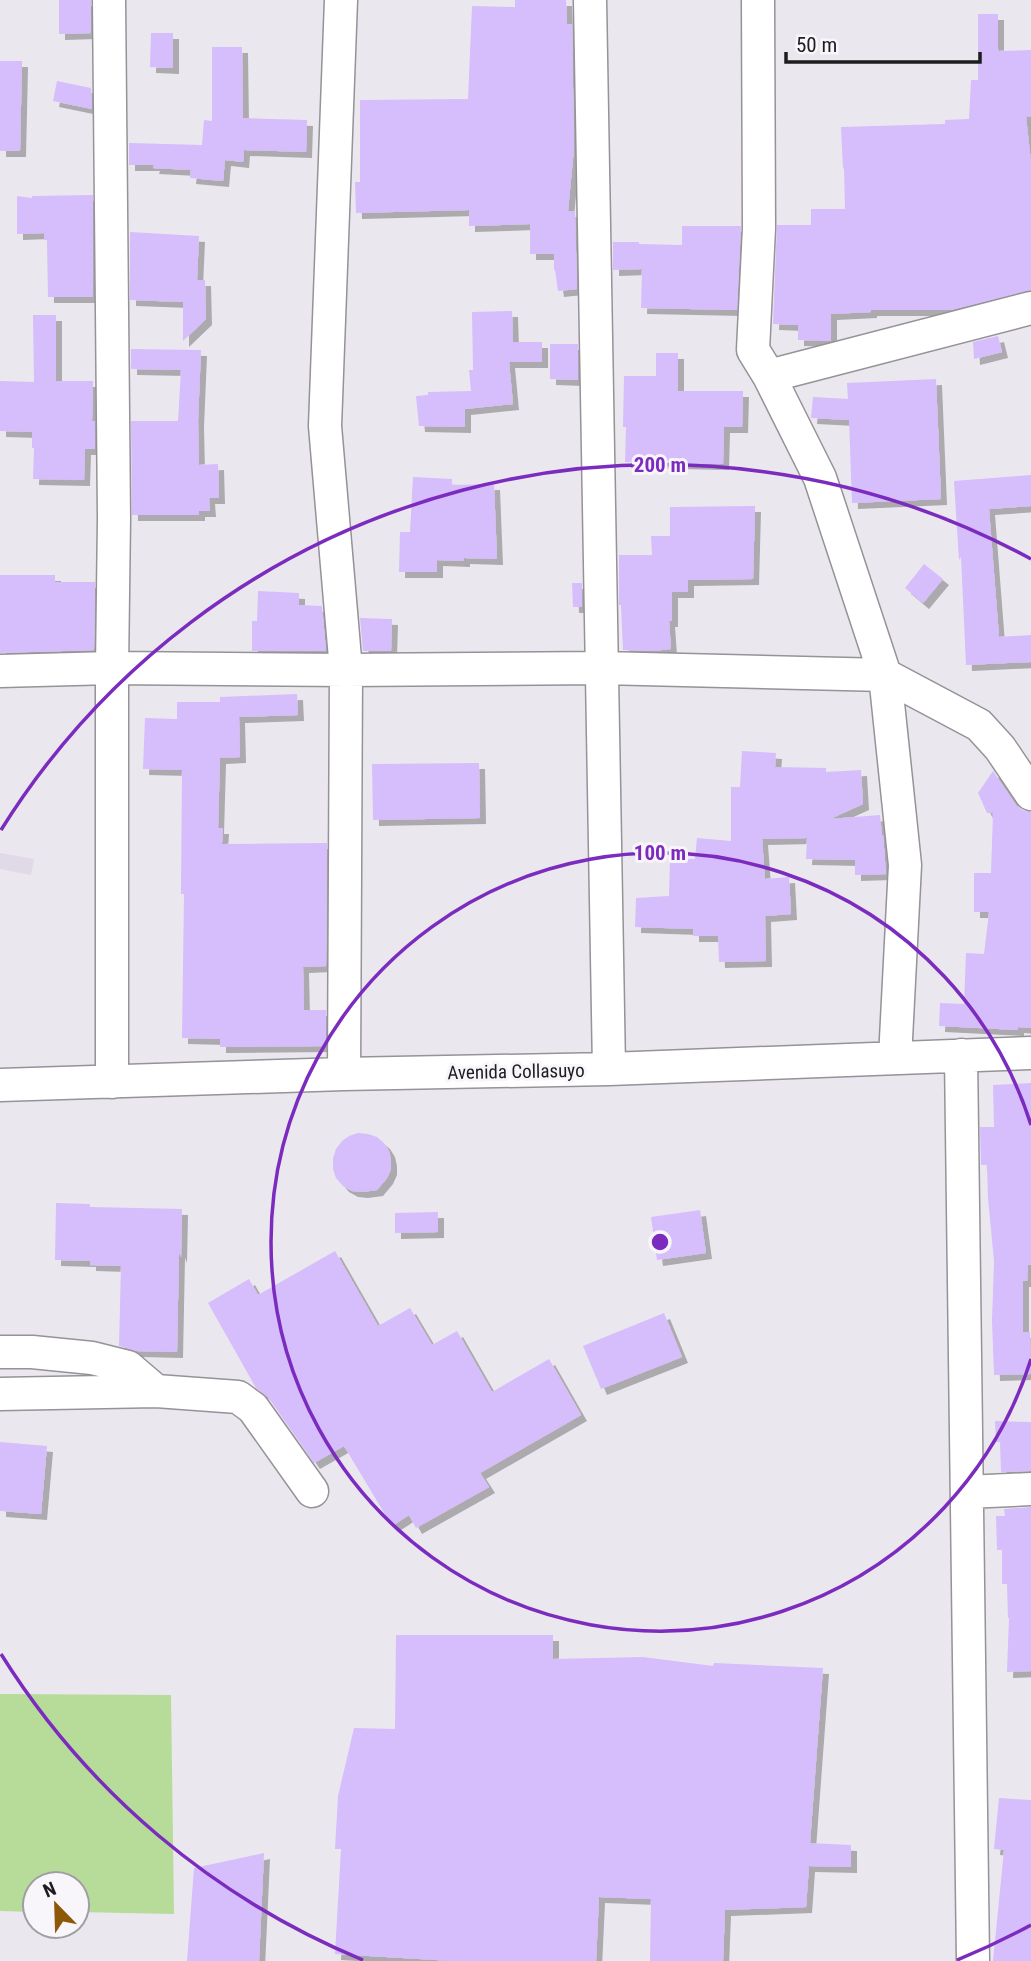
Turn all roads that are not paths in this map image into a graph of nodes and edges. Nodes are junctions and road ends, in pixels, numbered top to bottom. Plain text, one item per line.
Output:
1 (109, 0) edge
2 (341, 0) edge
3 (590, 0) edge
4 (758, 0) edge
5 (1031, 308) edge
6 (769, 376) junction
7 (112, 668) junction
8 (602, 668) junction
9 (346, 670) junction
10 (0, 671) edge
11 (886, 675) junction
12 (1031, 794) edge
13 (1031, 1053) edge
14 (961, 1055) junction
15 (895, 1058) junction
16 (609, 1069) junction
17 (344, 1074) junction
18 (111, 1082) junction
19 (0, 1085) edge
20 (0, 1352) edge
21 (32, 1352) junction
22 (156, 1391) junction
23 (15, 1394) edge
24 (1031, 1489) edge
25 (312, 1492) dead end
26 (967, 1492) junction
27 (973, 1961) edge

1 - 7 street
2 - 9 street
3 - 8 street
4 - 6 street
5 - 6 street
6 - 11 street
7 - 9 street
7 - 10 street
7 - 18 street
8 - 9 street
8 - 11 street
8 - 16 street
9 - 17 street
11 - 12 street
11 - 15 street
13 - 14 street, Avenida Collasuyo
14 - 15 street, Avenida Collasuyo
14 - 26 street
15 - 16 street, Avenida Collasuyo
16 - 17 street, Avenida Collasuyo
17 - 18 street, Avenida Collasuyo
18 - 19 street, Avenida Collasuyo
20 - 21 street
21 - 22 street
21 - 23 street
22 - 23 street
22 - 25 street
24 - 26 street
26 - 27 street

